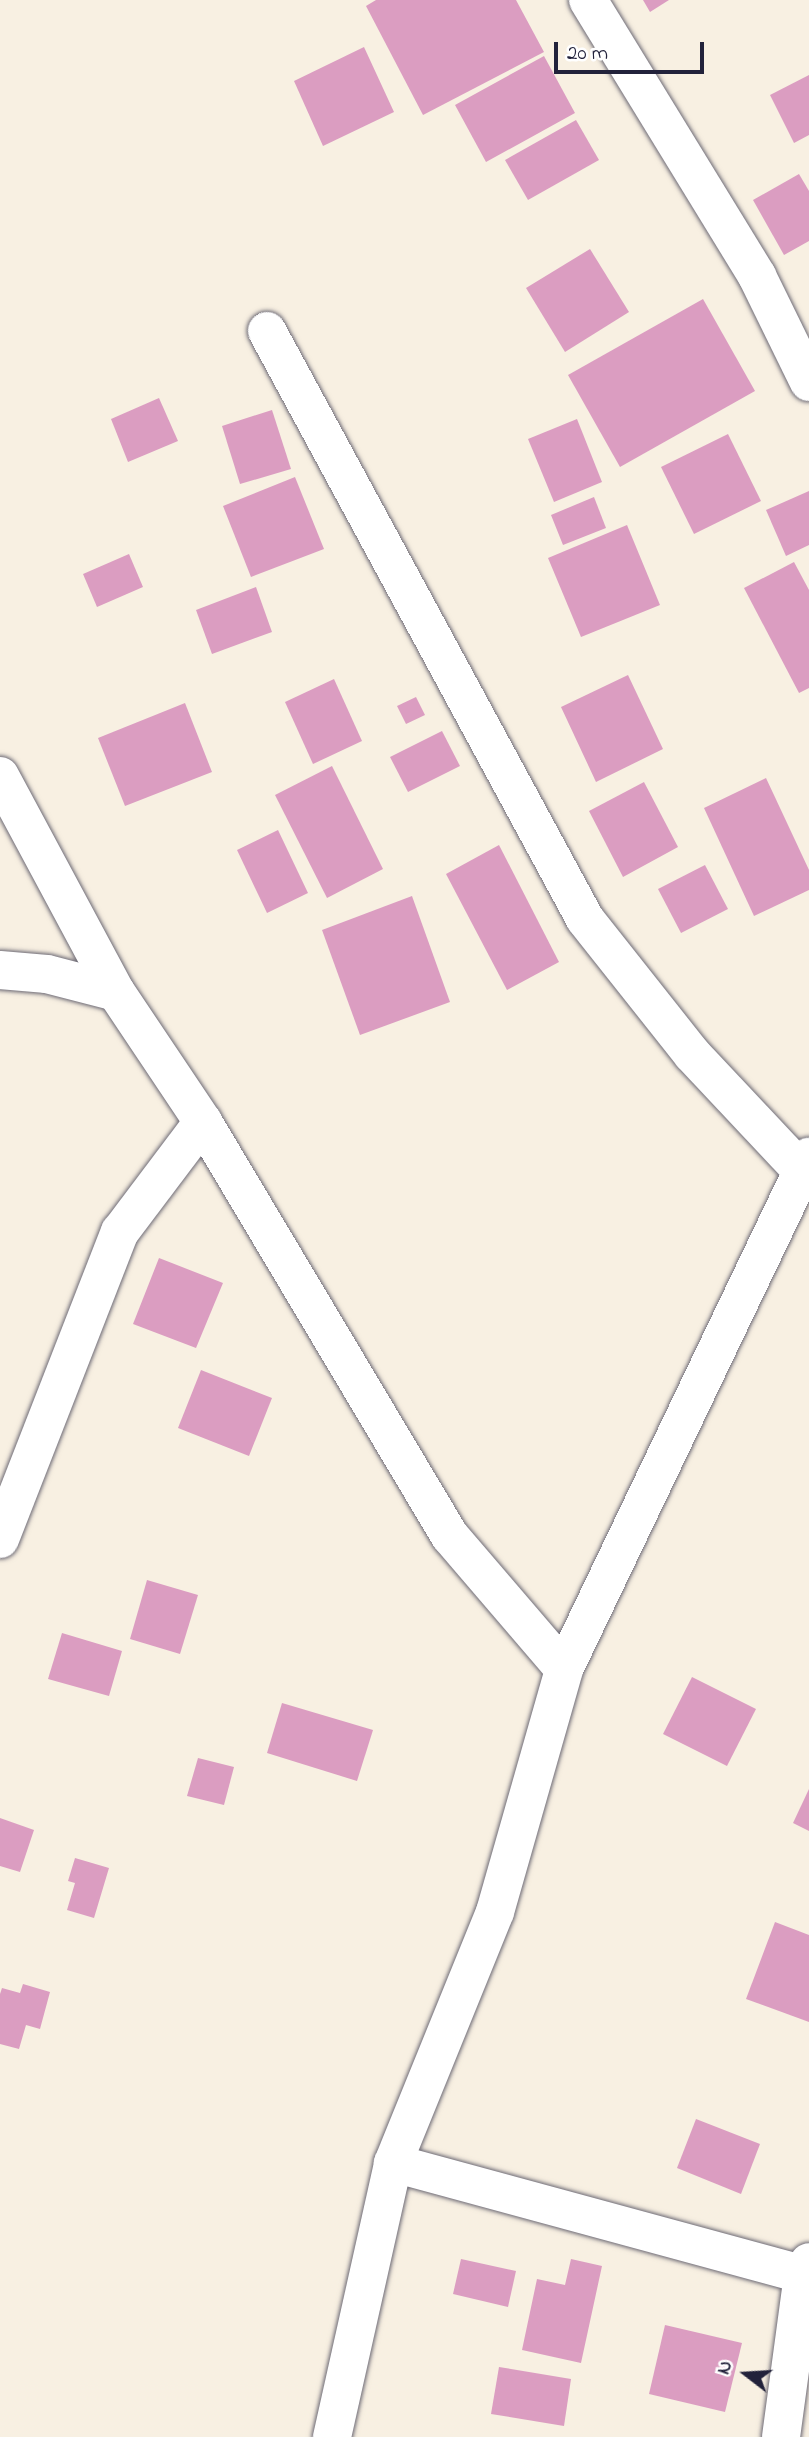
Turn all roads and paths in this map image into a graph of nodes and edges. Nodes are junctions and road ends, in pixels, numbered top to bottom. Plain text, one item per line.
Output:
1 (588, 0) edge
2 (267, 331) dead end
3 (809, 382) edge
4 (0, 776) edge
5 (0, 970) edge
6 (116, 992) junction
7 (202, 1122) junction
8 (805, 1164) edge
9 (0, 1539) edge
10 (564, 1669) junction
11 (393, 2163) junction
12 (807, 2271) edge
13 (332, 2437) edge
14 (781, 2437) edge

1 - 3 street
2 - 8 street
4 - 6 street
5 - 6 street
6 - 7 street
7 - 9 street
7 - 10 street
8 - 10 street
10 - 11 street
11 - 12 street
11 - 13 street
12 - 14 street

